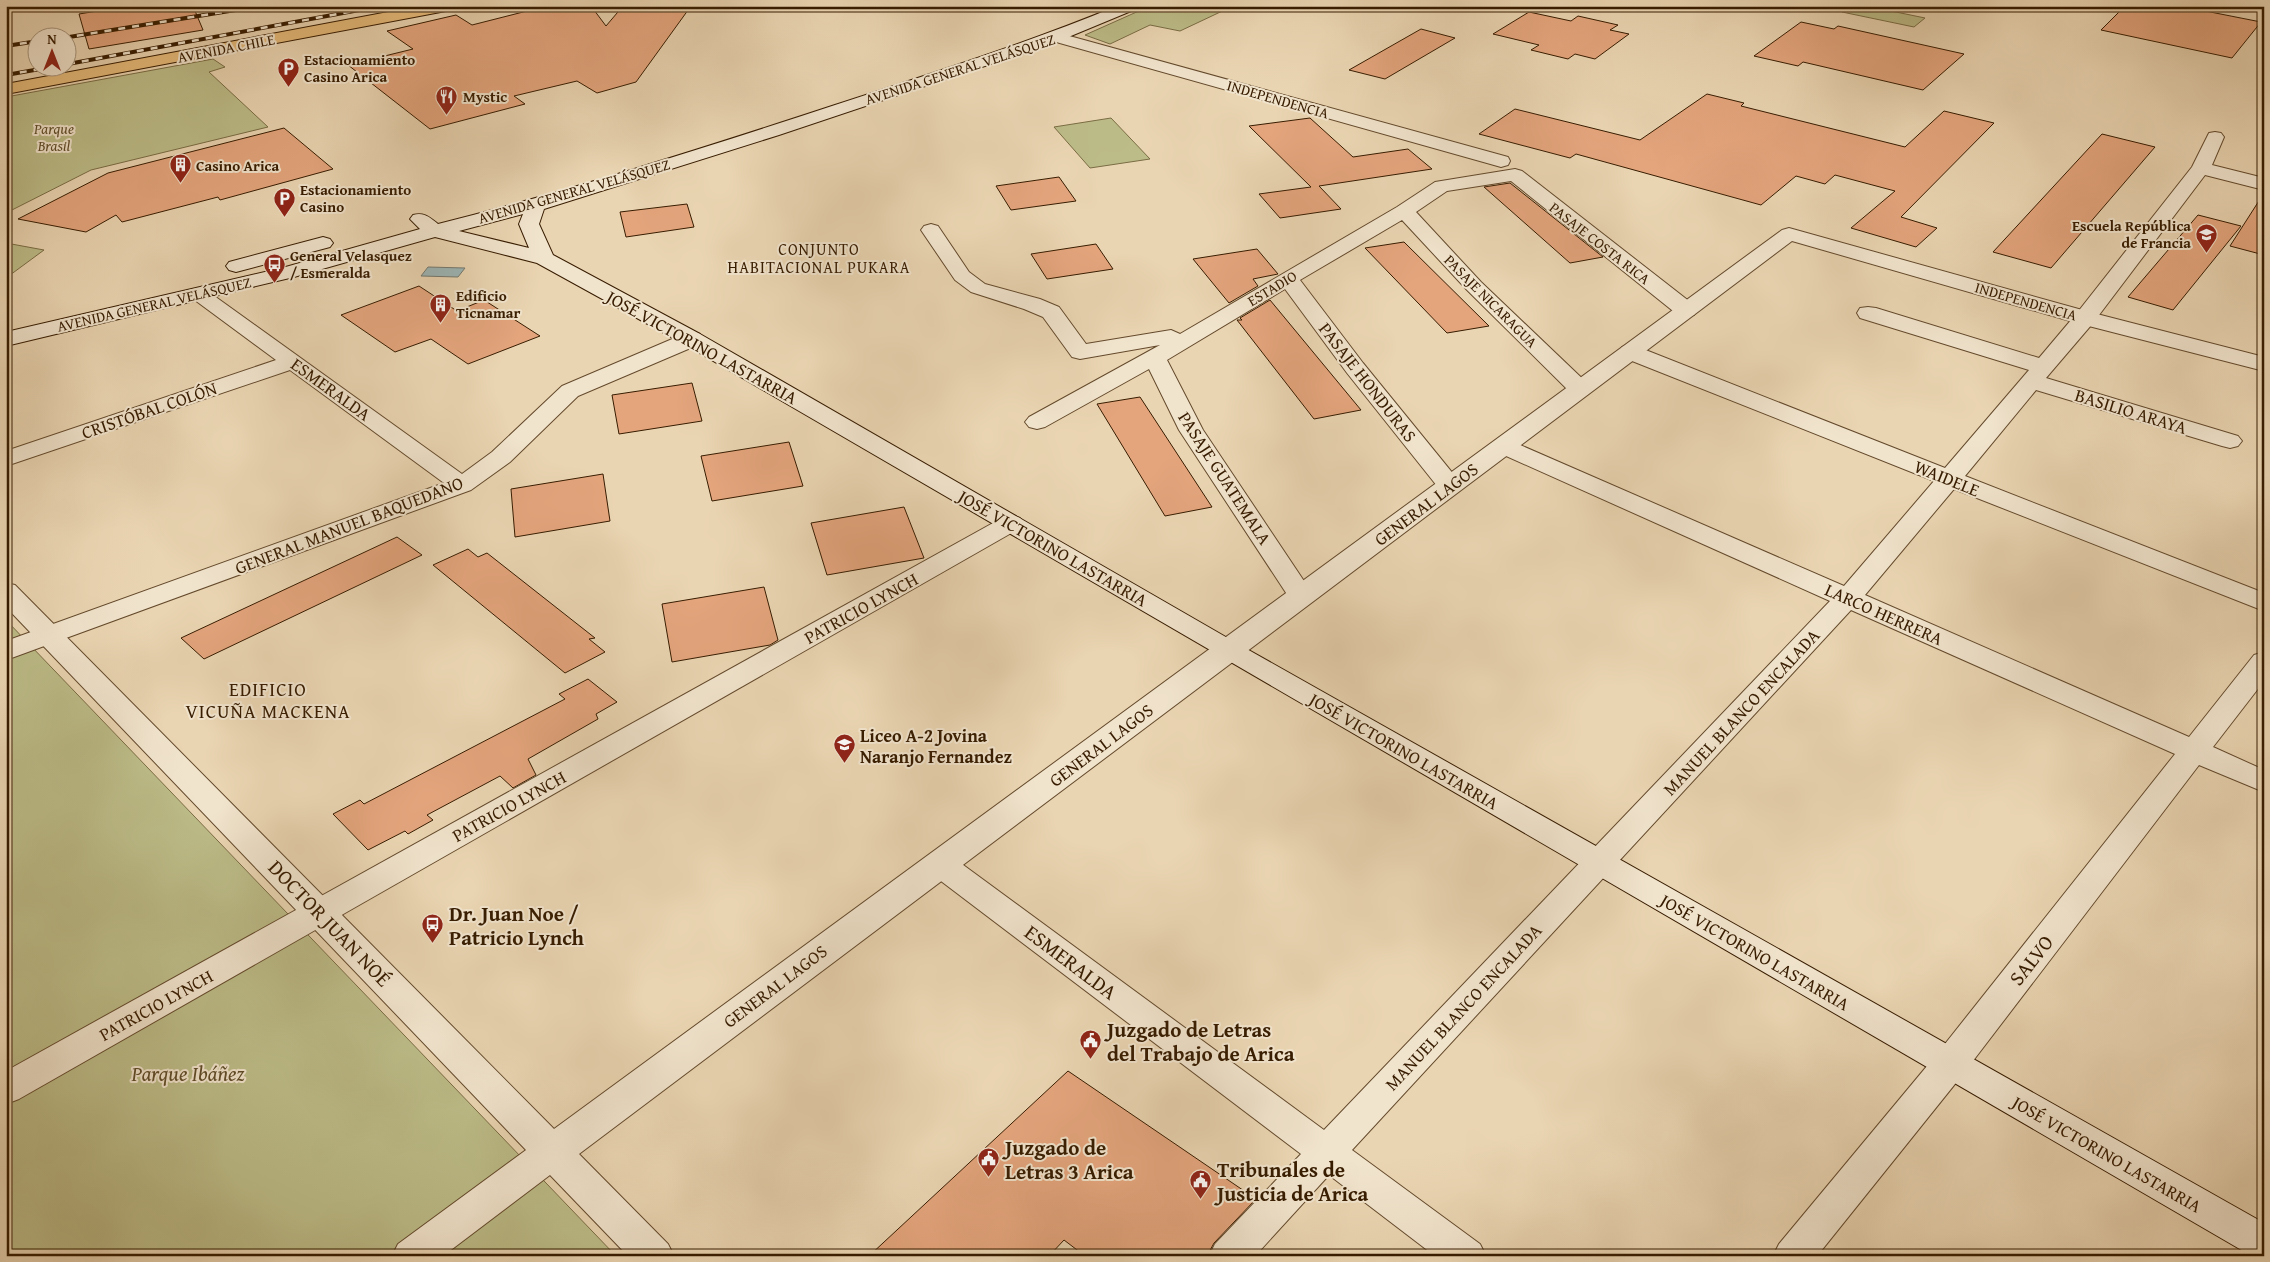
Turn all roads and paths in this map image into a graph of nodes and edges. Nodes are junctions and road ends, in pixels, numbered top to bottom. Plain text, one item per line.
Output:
1 (404, 6) edge
2 (446, 6) edge
3 (1096, 6) edge
4 (1130, 6) edge
5 (1055, 37) junction
6 (256, 38) junction
7 (6, 80) edge
8 (6, 89) edge
9 (2215, 137) dead end
10 (1508, 168) junction
11 (2201, 168) junction
12 (2264, 184) edge
13 (536, 205) junction
14 (1404, 211) junction
15 (427, 225) junction
16 (931, 230) dead end
17 (1789, 234) joint
18 (544, 259) junction
19 (1288, 278) junction
20 (200, 294) junction
21 (1686, 310) junction
22 (1868, 314) dead end
23 (2085, 318) junction
24 (6, 327) edge
25 (6, 339) edge
26 (692, 339) junction
27 (1178, 345) junction
28 (1630, 352) junction
29 (1154, 357) junction
30 (292, 362) junction
31 (2264, 364) edge
32 (2037, 374) junction
33 (1580, 390) junction
34 (1037, 422) dead end
35 (2230, 441) dead end
36 (1503, 446) junction
37 (6, 459) edge
38 (1948, 479) junction
39 (462, 485) junction
40 (1450, 486) junction
41 (1011, 524) junction
42 (6, 591) edge
43 (1301, 596) junction
44 (1848, 598) junction
45 (2264, 603) edge
46 (49, 635) junction
47 (1228, 650) junction
48 (6, 651) edge
49 (2264, 661) edge
50 (2194, 751) junction
51 (2264, 782) edge
52 (1598, 863) junction
53 (940, 864) junction
54 (320, 913) junction
55 (1950, 1064) junction
56 (6, 1089) edge
57 (552, 1152) junction
58 (1326, 1152) junction
59 (2264, 1244) edge
60 (412, 1256) edge
61 (654, 1256) edge
62 (1229, 1256) edge
63 (1466, 1256) edge
64 (1794, 1256) edge

1 - 6 main road, AVENIDA CHILE
2 - 6 main road, AVENIDA CHILE
3 - 15 street, AVENIDA GENERAL VELÁSQUEZ
4 - 5 street, AVENIDA GENERAL VELÁSQUEZ
5 - 10 street, INDEPENDENCIA
5 - 13 street, AVENIDA GENERAL VELÁSQUEZ
6 - 7 main road, AVENIDA CHILE
6 - 8 main road, AVENIDA CHILE
9 - 11 street, MANUEL BLANCO ENCALADA
10 - 14 street, ESTADIO
10 - 21 street, PASAJE COSTA RICA
11 - 12 street
11 - 23 street, MANUEL BLANCO ENCALADA
13 - 15 street, AVENIDA GENERAL VELÁSQUEZ
13 - 18 street
14 - 19 street, ESTADIO
14 - 33 street, PASAJE NICARAGUA
15 - 18 street, JOSÉ VICTORINO LASTARRIA
15 - 20 street, AVENIDA GENERAL VELÁSQUEZ
15 - 24 street, AVENIDA GENERAL VELÁSQUEZ
16 - 27 street
17 - 21 street, GENERAL LAGOS
17 - 23 street, INDEPENDENCIA
18 - 26 street, JOSÉ VICTORINO LASTARRIA
19 - 27 street, ESTADIO
19 - 40 street, PASAJE HONDURAS
20 - 25 street, AVENIDA GENERAL VELÁSQUEZ
20 - 30 street, ESMERALDA
21 - 28 street, GENERAL LAGOS
22 - 32 street, BASILIO ARAYA
23 - 31 street, INDEPENDENCIA
23 - 32 street, MANUEL BLANCO ENCALADA
26 - 39 street, GENERAL MANUEL BAQUEDANO
26 - 41 street, JOSÉ VICTORINO LASTARRIA
27 - 29 street, ESTADIO
28 - 33 street, GENERAL LAGOS
28 - 38 street, WAIDELE
29 - 34 street, ESTADIO
29 - 43 street, PASAJE GUATEMALA
30 - 37 street, CRISTÓBAL COLÓN
30 - 39 street, ESMERALDA
32 - 35 street, BASILIO ARAYA
32 - 38 street, MANUEL BLANCO ENCALADA
33 - 36 street, GENERAL LAGOS
36 - 40 street, GENERAL LAGOS
36 - 44 street, LARCO HERRERA
38 - 44 street, MANUEL BLANCO ENCALADA
38 - 45 street, WAIDELE
39 - 46 street, GENERAL MANUEL BAQUEDANO
40 - 43 street, GENERAL LAGOS
41 - 47 street, JOSÉ VICTORINO LASTARRIA
41 - 54 street, PATRICIO LYNCH
42 - 46 street, DOCTOR JUAN NOÉ
43 - 47 street, GENERAL LAGOS
44 - 50 street, LARCO HERRERA
44 - 52 street, MANUEL BLANCO ENCALADA
46 - 48 street, GENERAL MANUEL BAQUEDANO
46 - 54 street, DOCTOR JUAN NOÉ
47 - 52 street, JOSÉ VICTORINO LASTARRIA
47 - 53 street, GENERAL LAGOS
49 - 50 street, SALVO
50 - 51 street, LARCO HERRERA
50 - 55 street, SALVO
52 - 55 street, JOSÉ VICTORINO LASTARRIA
52 - 58 street, MANUEL BLANCO ENCALADA
53 - 57 street, GENERAL LAGOS
53 - 58 street, ESMERALDA
54 - 56 street, PATRICIO LYNCH
54 - 57 street, DOCTOR JUAN NOÉ
55 - 59 street, JOSÉ VICTORINO LASTARRIA
55 - 64 street, SALVO
57 - 60 street, GENERAL LAGOS
57 - 61 street, DOCTOR JUAN NOÉ
58 - 62 street, MANUEL BLANCO ENCALADA
58 - 63 street, ESMERALDA

